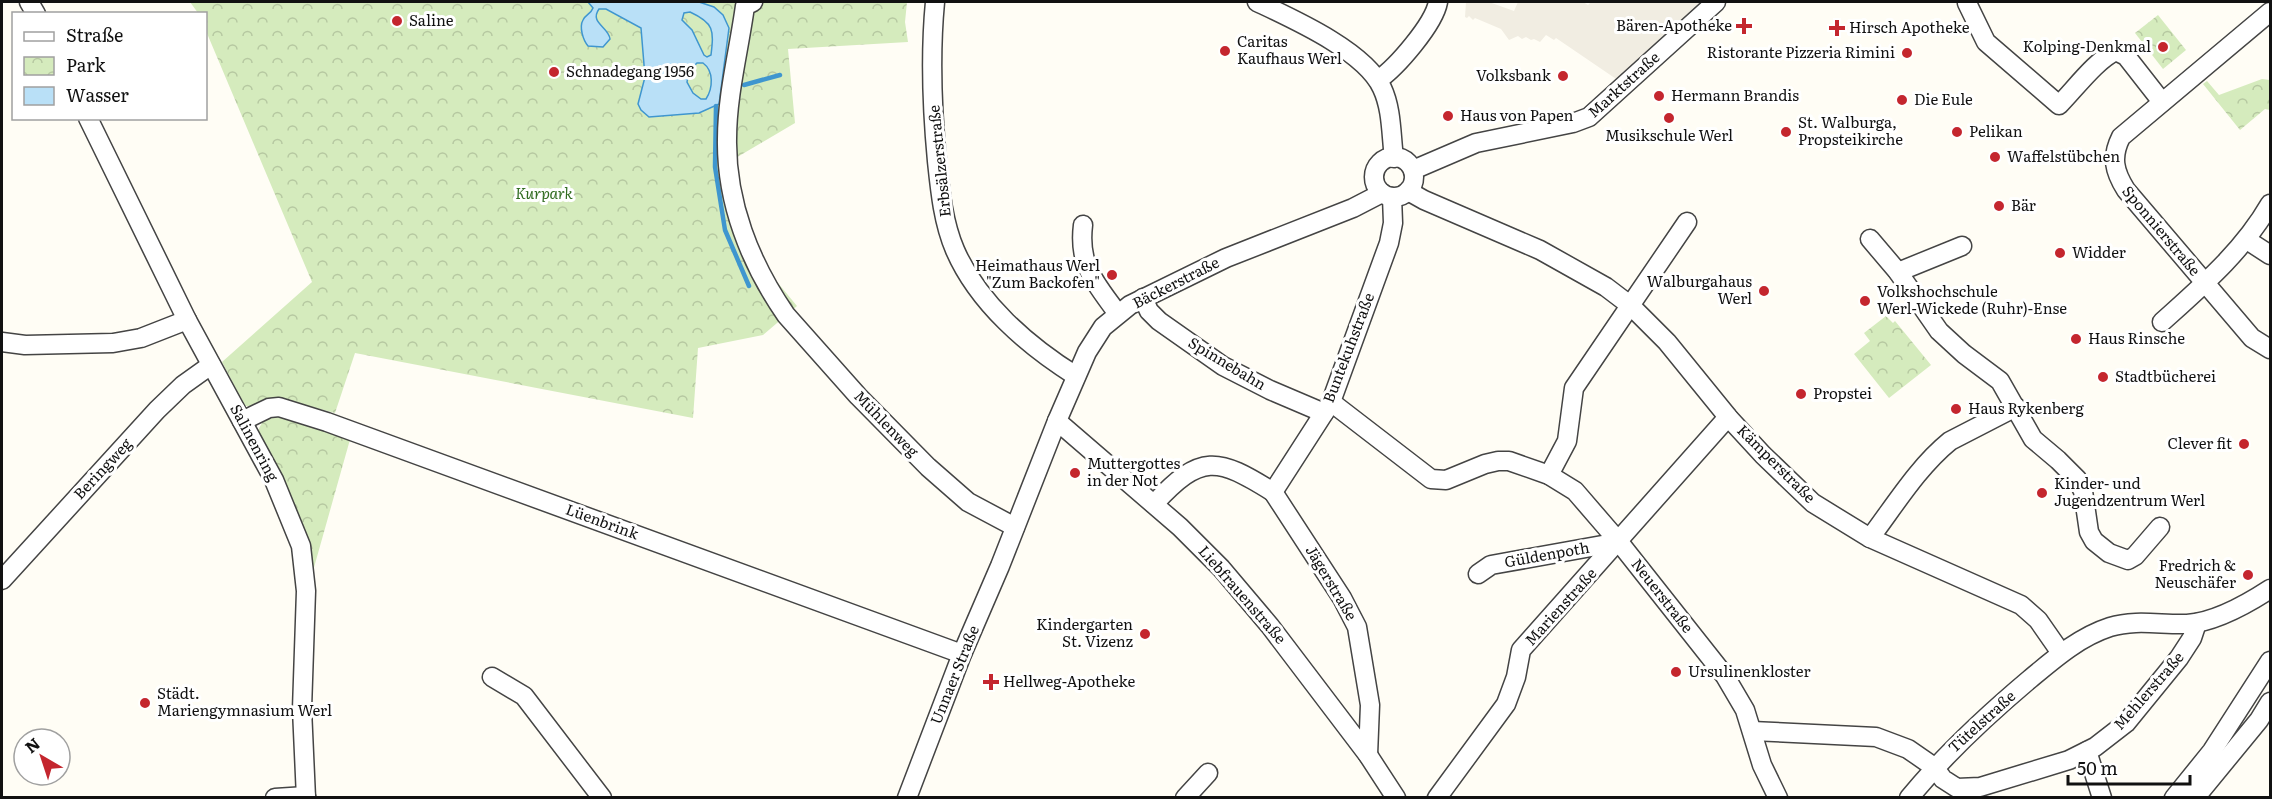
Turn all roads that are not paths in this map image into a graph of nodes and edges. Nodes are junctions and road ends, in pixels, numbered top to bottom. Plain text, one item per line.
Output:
1 (753, 2) edge
2 (935, 2) edge
3 (1257, 2) edge
4 (1438, 2) edge
5 (1716, 2) edge
6 (1967, 3) dead end
7 (2271, 12) edge
8 (1378, 80) junction
9 (2162, 102) junction
10 (89, 120) edge
11 (1394, 158) junction
12 (1413, 170) junction
13 (1394, 194) junction
14 (2271, 204) edge
15 (1687, 222) dead end
16 (1083, 225) dead end
17 (1870, 239) dead end
18 (2247, 240) junction
19 (1962, 246) dead end
20 (2271, 255) edge
21 (1898, 272) junction
22 (2205, 284) junction
23 (1143, 298) junction
24 (1631, 306) junction
25 (1118, 314) junction
26 (187, 320) junction
27 (2162, 322) dead end
28 (2, 342) edge
29 (2271, 348) edge
30 (211, 365) junction
31 (1076, 376) junction
32 (1327, 407) junction
33 (2016, 407) junction
34 (1728, 417) junction
35 (242, 421) junction
36 (1057, 421) junction
37 (1549, 475) junction
38 (1273, 492) junction
39 (1154, 504) junction
40 (1015, 527) junction
41 (2160, 527) dead end
42 (1870, 538) junction
43 (1619, 542) junction
44 (1005, 554) joint
45 (1478, 574) dead end
46 (2, 580) edge
47 (2271, 589) edge
48 (2197, 623) junction
49 (2061, 653) junction
50 (962, 654) junction
51 (2271, 661) edge
52 (492, 677) dead end
53 (2271, 702) edge
54 (1752, 730) junction
55 (2087, 751) junction
56 (1368, 754) junction
57 (1935, 767) junction
58 (1208, 772) dead end
59 (306, 797) edge
60 (274, 798) edge
61 (602, 798) edge
62 (907, 798) edge
63 (1185, 798) edge
64 (1396, 798) edge
65 (1437, 798) edge
66 (1778, 798) edge
67 (1909, 798) edge
68 (2102, 798) edge
69 (2174, 798) edge
70 (2195, 798) edge

1 - 40 street, Mühlenweg
2 - 31 street, Erbsälzerstraße
3 - 8 street
4 - 8 street
5 - 12 street, Marktstraße
6 - 9 street
7 - 9 street, Sponnierstraße
8 - 11 street
9 - 22 street, Sponnierstraße
10 - 26 street, Salinenring
11 - 12 street
11 - 13 street
12 - 13 street
13 - 23 street, Bäckerstraße
13 - 24 street, Kämperstraße
13 - 32 street, Buntekuhstraße
14 - 18 street
15 - 24 street
16 - 25 street
17 - 21 street
18 - 20 street
18 - 22 street
19 - 21 street
21 - 33 street
22 - 27 street
22 - 29 street, Sponnierstraße
23 - 25 street, Bäckerstraße
23 - 32 street, Spinnebahn
24 - 34 street, Kämperstraße
24 - 37 street
25 - 31 street, Bäckerstraße
26 - 28 street
26 - 30 street, Salinenring
30 - 35 street, Salinenring
30 - 46 street, Beringweg
31 - 36 street, Bäckerstraße
32 - 37 street, Spinnebahn
32 - 38 street, Buntekuhstraße
33 - 41 street
33 - 42 street
34 - 42 street, Kämperstraße
34 - 43 street
35 - 50 street, Lüenbrink
35 - 59 street, Salinenring
36 - 39 street, Liebfrauenstraße
36 - 40 street, Bäckerstraße
37 - 43 street, Neuerstraße
38 - 39 street
38 - 56 street, Jägerstraße
39 - 56 street, Liebfrauenstraße
40 - 44 street, Bäckerstraße
42 - 49 street, Kämperstraße
43 - 45 street, Güldenpoth
43 - 54 street, Neuerstraße
43 - 65 street, Marienstraße
44 - 50 street, Unnaer Straße
47 - 48 street
48 - 49 street
48 - 55 street, Mehlerstraße
49 - 57 street, Tütelstraße
50 - 62 street, Unnaer Straße
51 - 69 street
52 - 61 street
53 - 70 street
54 - 57 street, Mehlerstraße
54 - 66 street, Neuerstraße
55 - 57 street, Mehlerstraße
55 - 68 street
56 - 64 street, Liebfrauenstraße
57 - 67 street, Tütelstraße
58 - 63 street
59 - 60 street

